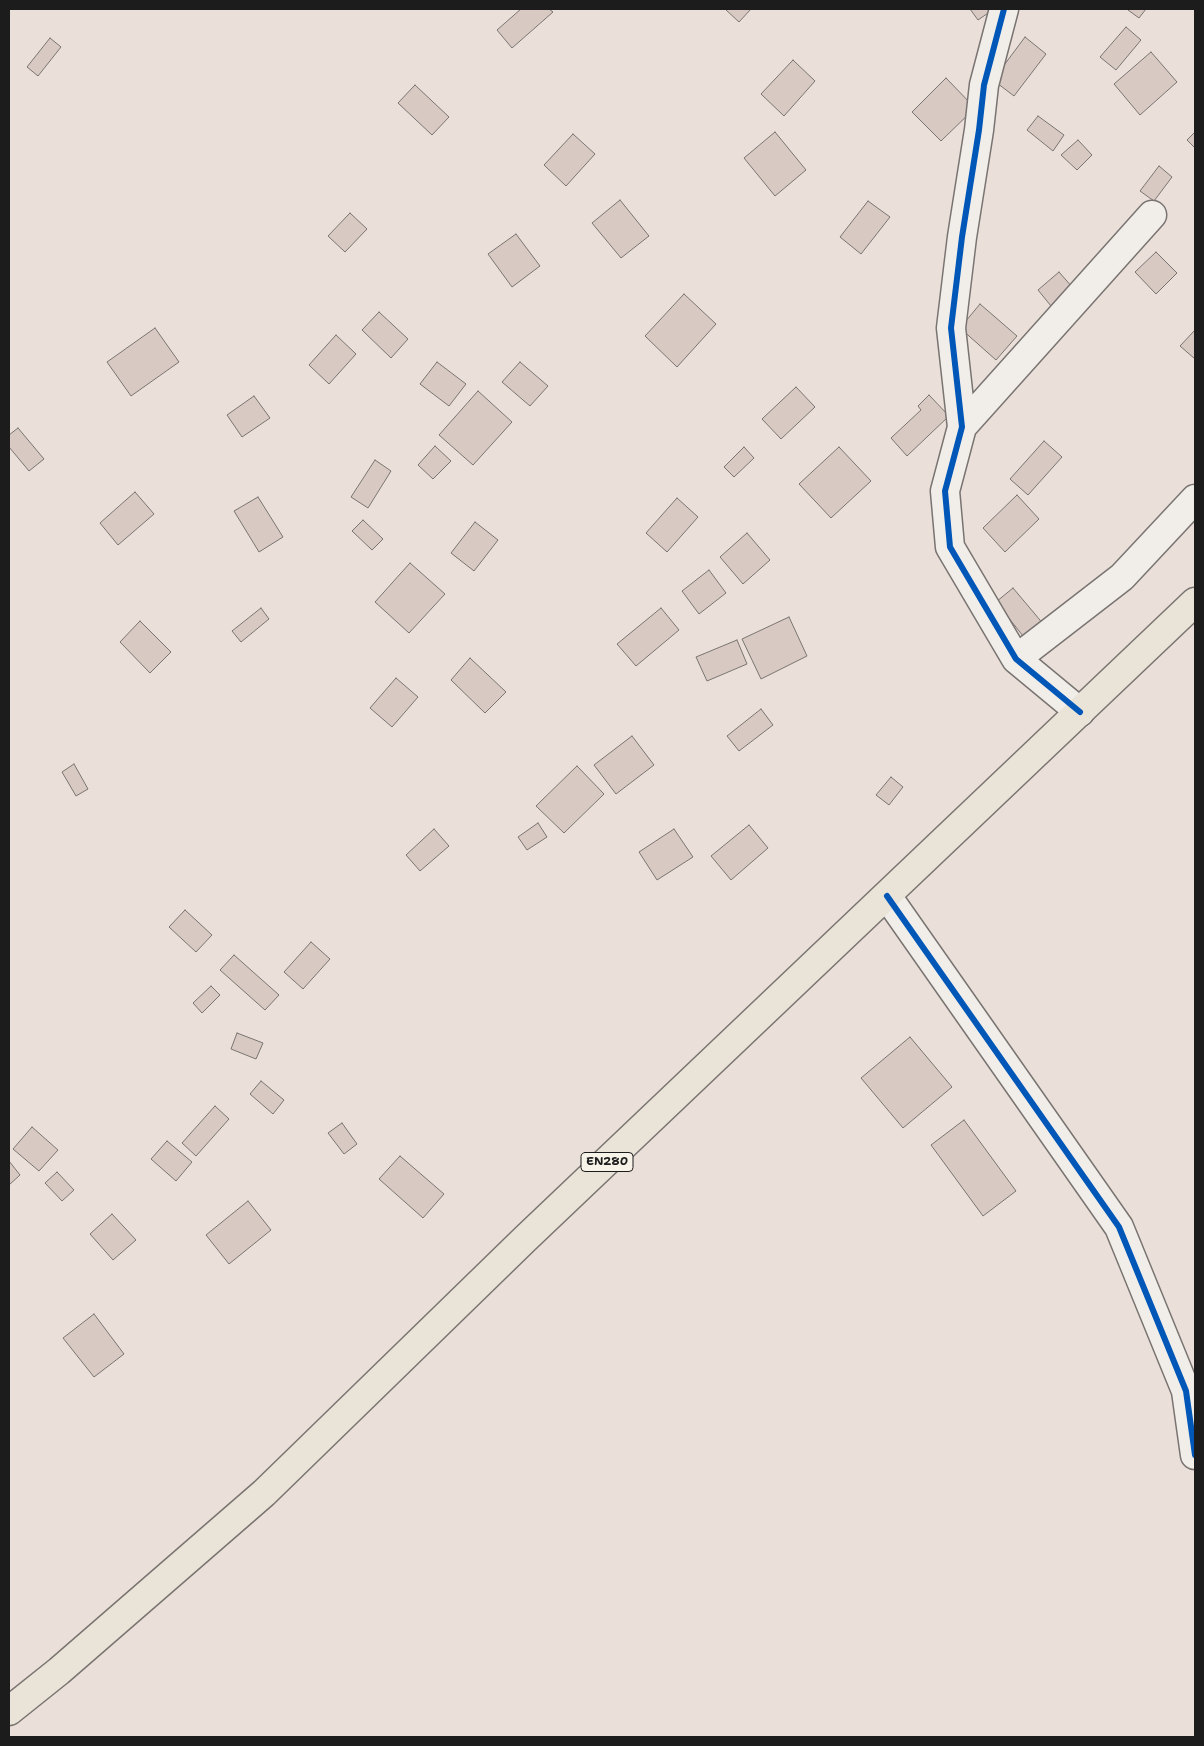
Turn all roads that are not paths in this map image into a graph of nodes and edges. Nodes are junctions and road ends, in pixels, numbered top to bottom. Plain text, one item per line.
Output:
1 (1004, 9) edge
2 (1152, 215) dead end
3 (962, 427) junction
4 (1195, 499) edge
5 (1195, 602) edge
6 (1016, 659) junction
7 (1080, 712) junction
8 (887, 896) junction
9 (1195, 1455) edge
10 (9, 1711) edge

1 - 3 street
2 - 3 street
3 - 6 street
4 - 6 street
5 - 7 main road, EN280
6 - 7 street
7 - 8 main road, EN280
8 - 9 street
8 - 10 main road, EN280

